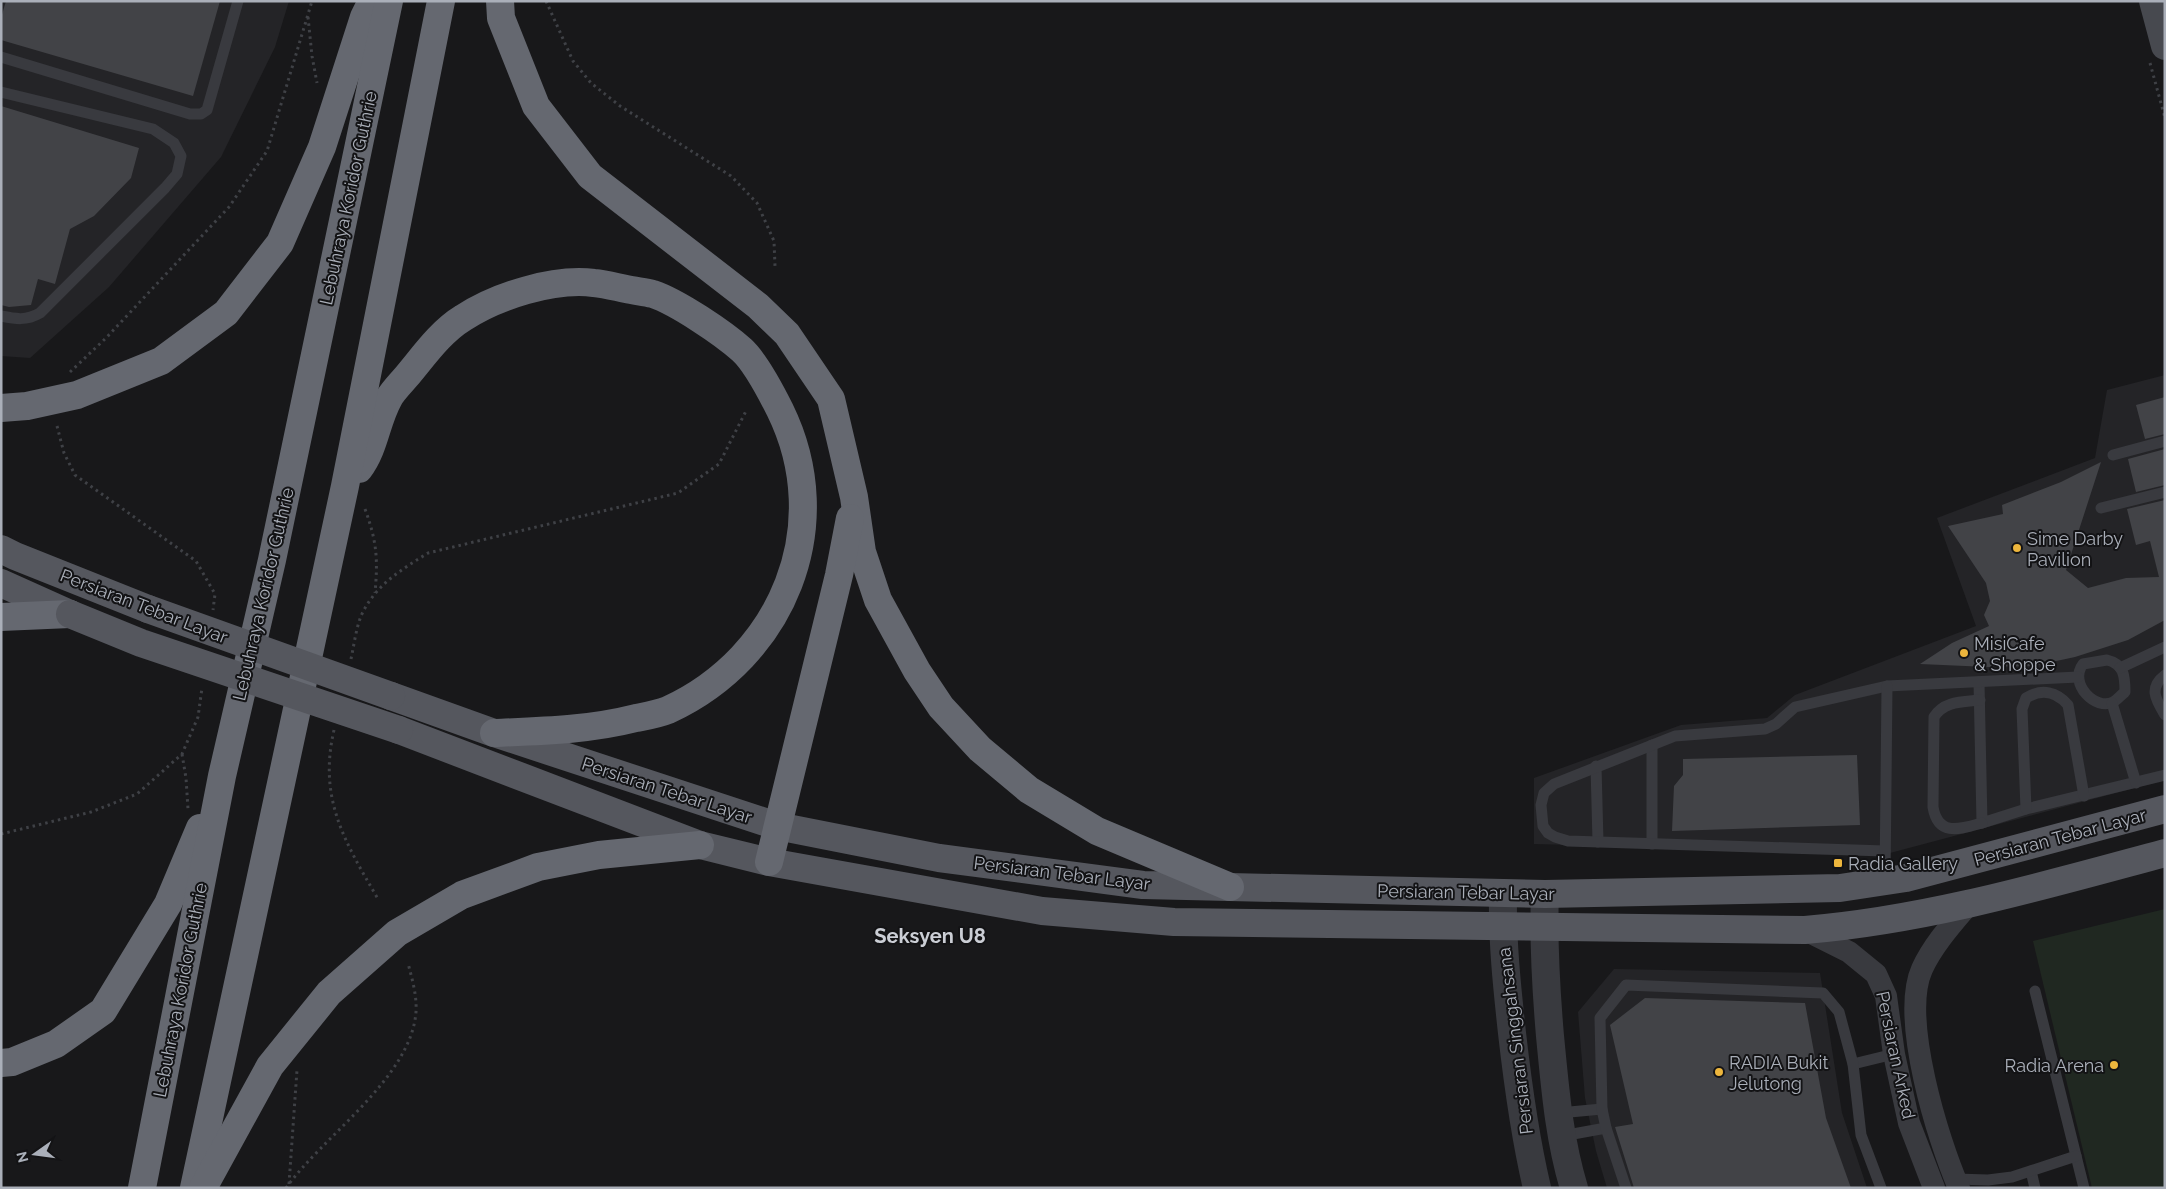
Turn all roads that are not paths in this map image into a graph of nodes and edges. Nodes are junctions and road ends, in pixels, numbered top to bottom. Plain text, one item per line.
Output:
1 (238, 1) edge
2 (372, 1) edge
3 (389, 1) edge
4 (440, 1) edge
5 (500, 1) edge
6 (2153, 1) edge
7 (2165, 46) edge
8 (1, 57) edge
9 (1, 92) edge
10 (1, 316) edge
11 (1, 408) edge
12 (2165, 441) edge
13 (2113, 455) dead end
14 (345, 486) junction
15 (2165, 492) edge
16 (854, 497) junction
17 (2101, 508) dead end
18 (1, 549) edge
19 (1, 584) edge
20 (70, 614) junction
21 (1, 617) edge
22 (2165, 647) edge
23 (2120, 668) junction
24 (2165, 675) edge
25 (2078, 677) junction
26 (1979, 682) junction
27 (1887, 686) junction
28 (1980, 700) junction
29 (2112, 703) junction
30 (2165, 715) edge
31 (494, 733) junction
32 (1652, 745) junction
33 (1596, 766) junction
34 (2165, 775) edge
35 (222, 776) junction
36 (2136, 783) junction
37 (2084, 796) junction
38 (2026, 809) junction
39 (2165, 809) edge
40 (1982, 823) junction
41 (778, 826) junction
42 (1598, 842) junction
43 (1652, 844) junction
44 (700, 845) junction
45 (1885, 851) junction
46 (2165, 853) edge
47 (769, 862) junction
48 (1885, 882) junction
49 (1230, 886) junction
50 (1502, 893) junction
51 (1545, 894) junction
52 (1969, 904) junction
53 (1502, 925) junction
54 (1544, 925) junction
55 (1805, 930) junction
56 (2034, 991) dead end
57 (1894, 1054) junction
58 (1, 1063) edge
59 (1852, 1064) junction
60 (1602, 1109) junction
61 (1561, 1124) junction
62 (1606, 1128) junction
63 (2076, 1156) junction
64 (2031, 1172) junction
65 (1957, 1183) edge
66 (1566, 1186) edge
67 (142, 1188) edge
68 (194, 1188) edge
69 (203, 1188) edge
70 (1537, 1188) edge
71 (1626, 1188) edge
72 (1881, 1188) edge
73 (1934, 1188) edge
74 (2036, 1188) edge
75 (2084, 1188) edge

1 - 8 lane
2 - 11 highway
3 - 35 highway, Lebuhraya Koridor Guthrie
4 - 14 highway
5 - 16 highway
6 - 7 main road
9 - 10 lane
12 - 13 lane
14 - 31 highway
14 - 68 highway
15 - 17 lane
16 - 41 highway
16 - 49 highway
18 - 31 main road, Persiaran Tebar Layar, bridge
19 - 20 main road, Persiaran Tebar Layar
20 - 21 highway
20 - 44 main road, Persiaran Tebar Layar, bridge
22 - 23 lane
23 - 25 lane
23 - 29 lane
24 - 30 lane
25 - 26 lane
25 - 29 lane
26 - 27 lane
26 - 28 lane
27 - 32 lane
27 - 45 lane
28 - 40 lane
28 - 40 lane
29 - 36 lane
31 - 41 main road, Persiaran Tebar Layar
32 - 33 lane
32 - 43 lane
33 - 42 lane
33 - 42 lane
34 - 36 lane
35 - 58 highway
35 - 67 highway, Lebuhraya Koridor Guthrie
36 - 37 lane
37 - 38 lane
37 - 38 lane
38 - 40 lane
39 - 48 main road, Persiaran Tebar Layar
41 - 47 highway
41 - 49 main road, Persiaran Tebar Layar
42 - 43 lane
43 - 45 lane
44 - 47 main road, Persiaran Tebar Layar
44 - 69 highway
45 - 48 lane
46 - 52 main road, Persiaran Tebar Layar
47 - 53 main road, Persiaran Tebar Layar
48 - 51 main road, Persiaran Tebar Layar
49 - 50 main road, Persiaran Tebar Layar
50 - 51 main road, Persiaran Tebar Layar
50 - 53 street, Persiaran Singgahsana
51 - 54 street, Persiaran Singgahsana
52 - 55 main road, Persiaran Tebar Layar
52 - 65 street, Persiaran Arked
53 - 54 main road, Persiaran Tebar Layar
53 - 70 street, Persiaran Singgahsana
54 - 55 main road, Persiaran Tebar Layar
54 - 61 street, Persiaran Singgahsana
55 - 57 street, Persiaran Arked
56 - 63 lane
57 - 59 lane
57 - 73 street, Persiaran Arked
59 - 60 lane
59 - 72 lane
60 - 61 lane
60 - 62 lane
61 - 62 lane
61 - 66 street, Persiaran Singgahsana
62 - 71 lane
63 - 64 lane
63 - 75 lane
64 - 65 lane
64 - 74 lane

